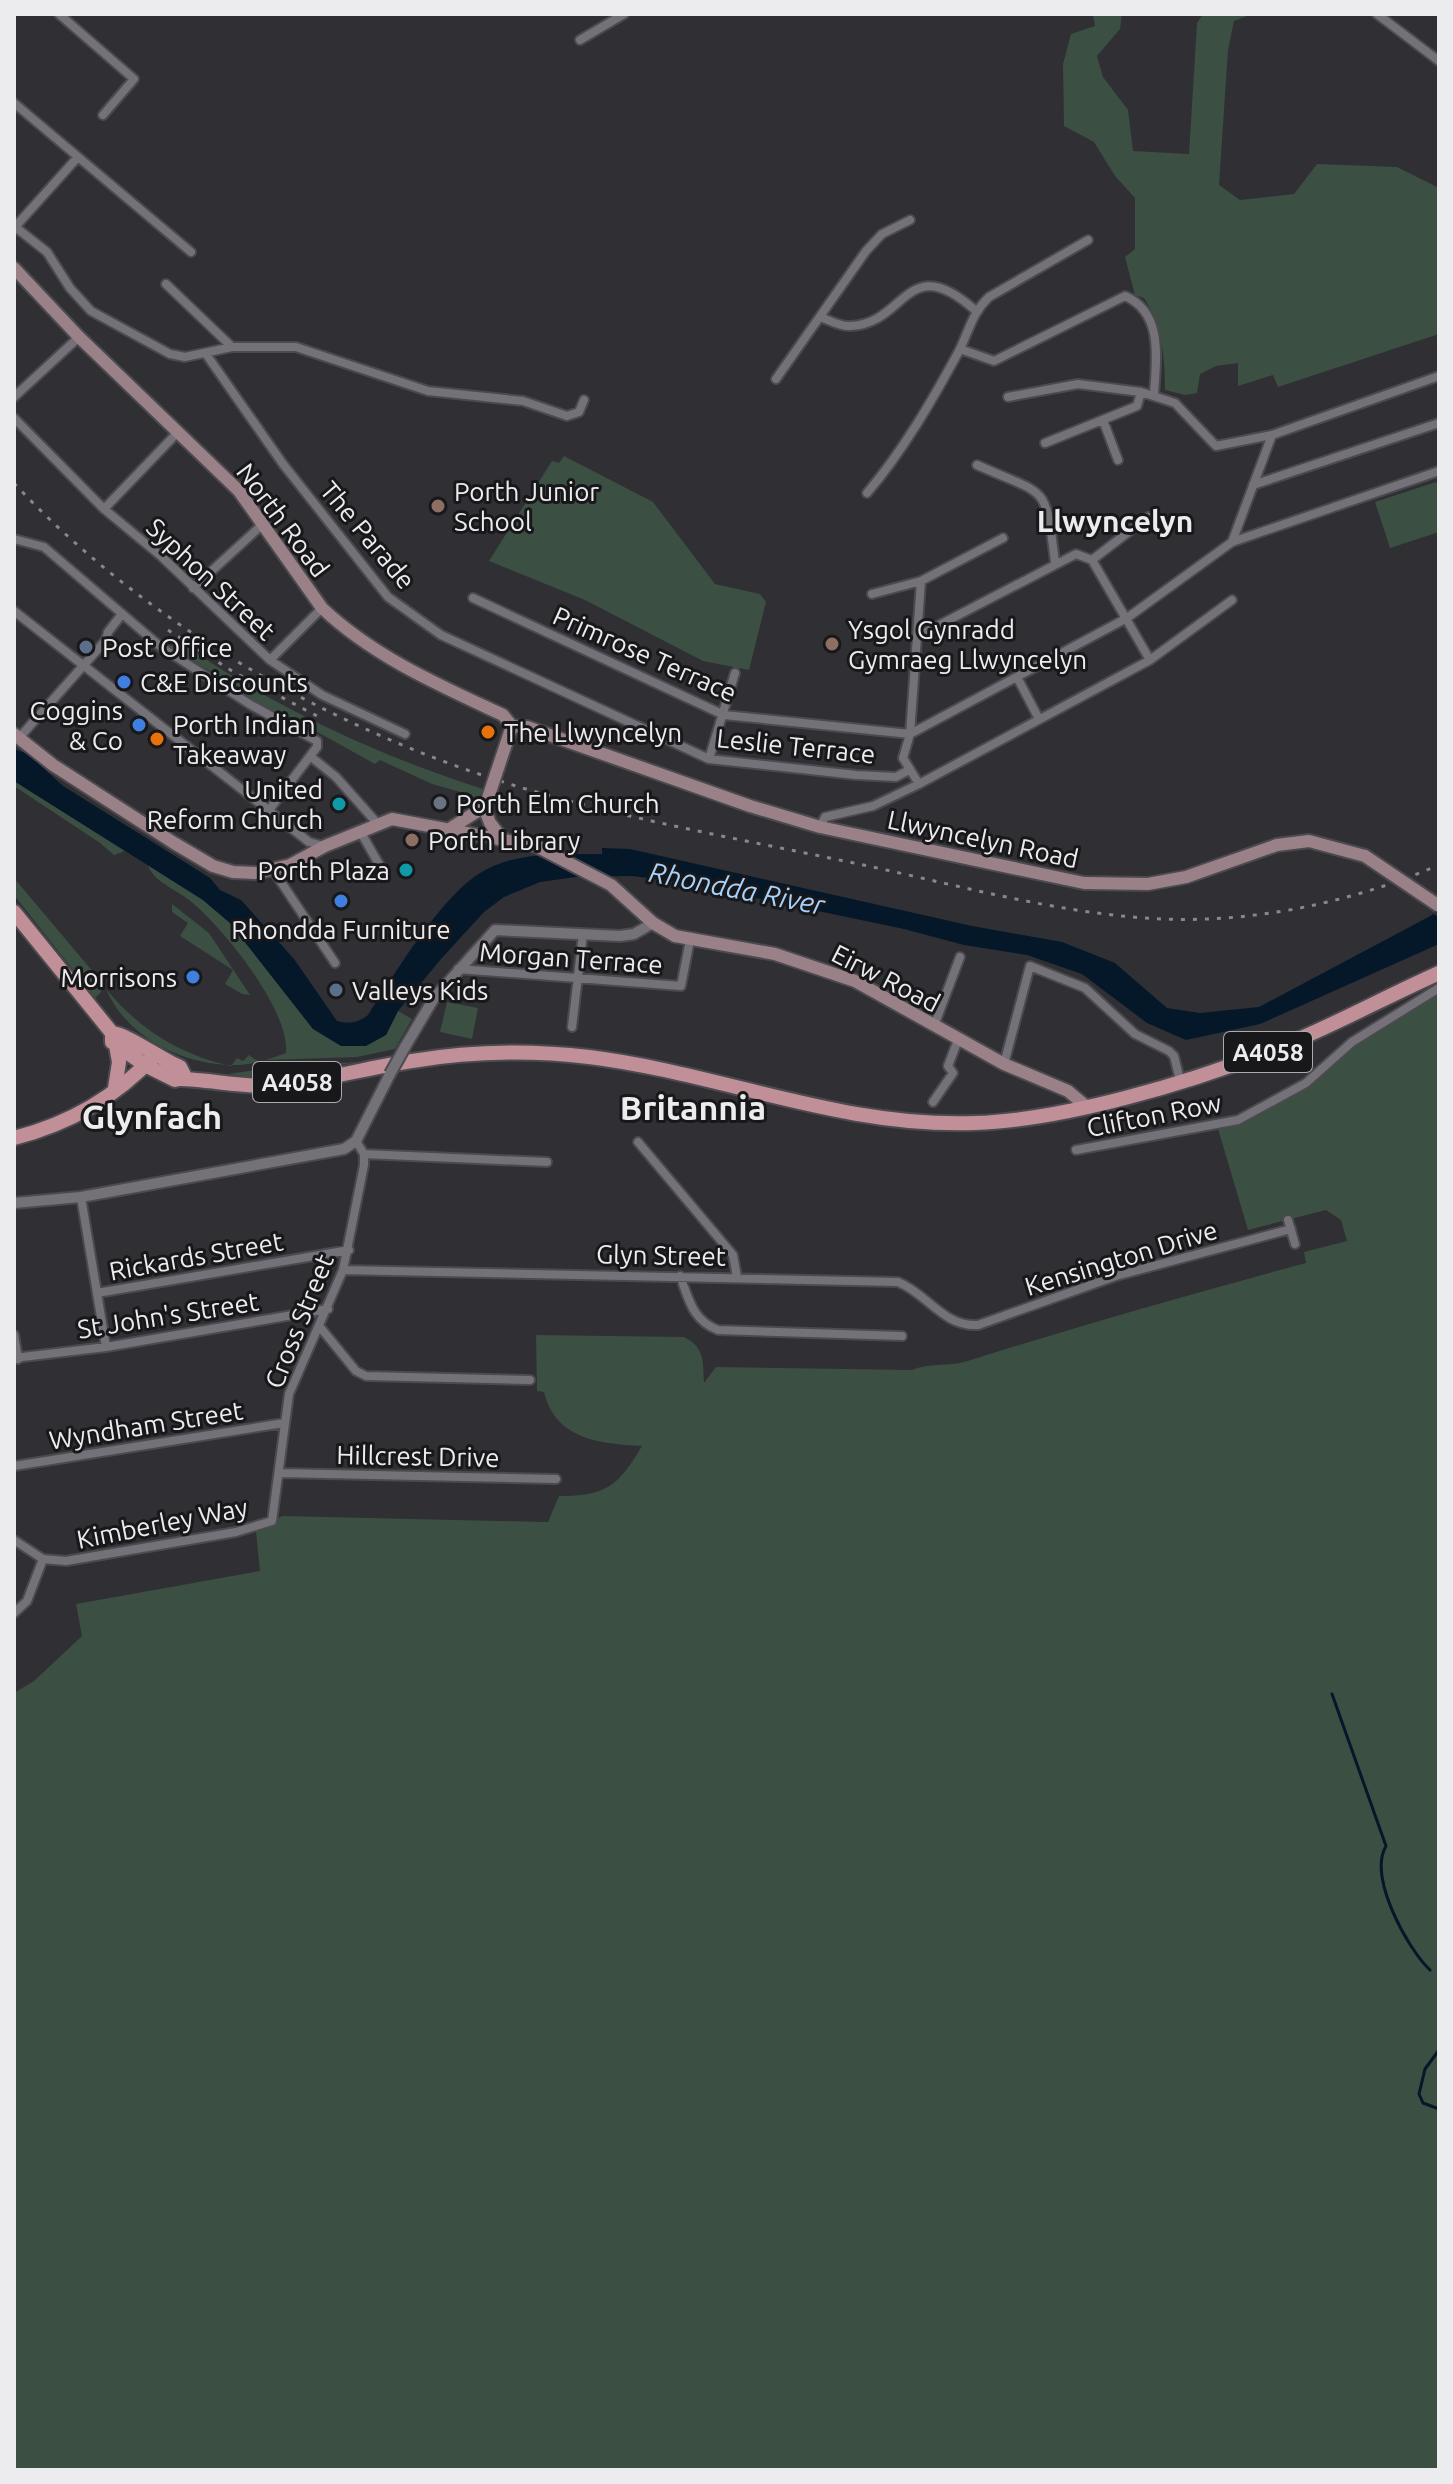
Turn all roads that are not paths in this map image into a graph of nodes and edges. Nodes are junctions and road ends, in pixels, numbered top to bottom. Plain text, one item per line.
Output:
1 (59, 14) edge
2 (624, 14) edge
3 (1377, 14) edge
4 (580, 40) dead end
5 (1439, 61) edge
6 (14, 103) edge
7 (103, 115) dead end
8 (77, 158) junction
9 (910, 220) dead end
10 (15, 227) edge
11 (1088, 240) dead end
12 (191, 252) dead end
13 (14, 268) edge
14 (166, 284) dead end
15 (975, 310) junction
16 (820, 317) junction
17 (79, 337) junction
18 (232, 347) junction
19 (960, 349) junction
20 (206, 354) junction
21 (1439, 376) edge
22 (776, 379) dead end
23 (1141, 392) junction
24 (1154, 395) junction
25 (14, 397) edge
26 (1008, 397) dead end
27 (584, 400) dead end
28 (14, 418) edge
29 (1103, 420) junction
30 (1439, 423) edge
31 (178, 432) junction
32 (1272, 435) junction
33 (1045, 443) dead end
34 (1118, 460) dead end
35 (977, 465) dead end
36 (1439, 471) edge
37 (1253, 485) junction
38 (867, 493) dead end
39 (104, 509) junction
40 (1148, 517) dead end
41 (264, 523) junction
42 (1003, 538) dead end
43 (14, 539) edge
44 (1232, 542) junction
45 (1092, 560) junction
46 (1055, 562) junction
47 (921, 581) junction
48 (193, 588) junction
49 (872, 594) dead end
50 (473, 598) dead end
51 (1232, 600) dead end
52 (322, 608) junction
53 (14, 611) edge
54 (122, 614) junction
55 (1127, 618) junction
56 (918, 636) junction
57 (270, 660) junction
58 (1150, 660) junction
59 (83, 666) junction
60 (735, 673) dead end
61 (1017, 677) junction
62 (592, 705) joint
63 (724, 715) junction
64 (1039, 719) junction
65 (512, 726) junction
66 (405, 734) dead end
67 (910, 734) junction
68 (16, 736) edge
69 (310, 756) junction
70 (709, 759) junction
71 (909, 770) junction
72 (919, 784) junction
73 (486, 803) junction
74 (269, 810) junction
75 (377, 823) junction
76 (820, 827) junction
77 (451, 828) junction
78 (360, 831) junction
79 (501, 837) junction
80 (325, 846) junction
81 (273, 870) junction
82 (384, 873) dead end
83 (1439, 906) edge
84 (14, 912) edge
85 (653, 923) junction
86 (583, 934) junction
87 (690, 940) junction
88 (960, 957) dead end
89 (335, 963) dead end
90 (458, 969) junction
91 (1439, 973) edge
92 (578, 979) junction
93 (1439, 988) edge
94 (934, 1026) junction
95 (572, 1027) dead end
96 (114, 1039) junction
97 (958, 1040) junction
98 (146, 1058) junction
99 (1004, 1064) junction
100 (1180, 1080) junction
101 (116, 1083) junction
102 (933, 1102) dead end
103 (1087, 1107) junction
104 (14, 1138) edge
105 (356, 1141) junction
106 (638, 1142) dead end
107 (1076, 1150) dead end
108 (364, 1154) junction
109 (547, 1162) dead end
110 (81, 1197) junction
111 (14, 1203) edge
112 (1295, 1244) dead end
113 (349, 1250) junction
114 (343, 1270) junction
115 (680, 1276) junction
116 (737, 1277) junction
117 (97, 1293) junction
118 (328, 1309) junction
119 (964, 1326) joint
120 (320, 1327) junction
121 (14, 1335) edge
122 (902, 1336) dead end
123 (106, 1347) junction
124 (16, 1358) edge
125 (530, 1380) dead end
126 (284, 1423) junction
127 (14, 1466) edge
128 (280, 1473) junction
129 (556, 1479) dead end
130 (14, 1540) edge
131 (43, 1559) junction
132 (14, 1613) edge

1 - 7 street
2 - 4 street
3 - 5 street
6 - 8 street
8 - 10 street
8 - 12 street
9 - 16 street
10 - 20 street
11 - 15 street
13 - 17 main road, North Road
14 - 18 street
15 - 16 street
15 - 19 street
16 - 22 street
17 - 25 street
17 - 31 main road, North Road
18 - 20 street
18 - 27 street
19 - 24 street
19 - 38 street
20 - 62 street, The Parade
21 - 32 street
23 - 24 street
23 - 26 street
23 - 29 street
24 - 32 street
28 - 39 street, Syphon Street
29 - 33 street
29 - 34 street
30 - 37 street
31 - 39 street
31 - 41 main road, North Road
32 - 37 street
35 - 46 street
36 - 44 street
37 - 44 street
39 - 48 street, Syphon Street
40 - 45 street
41 - 48 street
41 - 52 main road, North Road
42 - 47 street
43 - 54 street
44 - 55 street
45 - 46 street
45 - 55 street
46 - 56 street
47 - 49 street
47 - 56 street
48 - 57 street, Syphon Street
50 - 63 street, Primrose Terrace
51 - 58 street
52 - 57 street
52 - 65 main road, North Road
53 - 59 street
54 - 59 street
54 - 69 street
55 - 58 street
55 - 61 street
56 - 67 street
57 - 66 street, Syphon Street
58 - 64 street
59 - 68 street
59 - 74 street
60 - 63 street
61 - 64 street
61 - 67 street
62 - 70 street, Leslie Terrace
63 - 67 street, Primrose Terrace
63 - 70 street
64 - 72 street
65 - 73 main road, bridge
65 - 76 main road, Llwyncelyn Road
67 - 71 street
68 - 81 main road
69 - 74 street
69 - 75 street
70 - 71 street, Leslie Terrace
71 - 72 street
72 - 76 street
73 - 77 main road
73 - 79 main road
74 - 80 street
75 - 77 main road, Eirw Road
75 - 78 main road
76 - 83 main road, Llwyncelyn Road, bridge
77 - 79 main road, Eirw Road
78 - 80 main road
78 - 82 street
79 - 85 main road, Eirw Road
80 - 81 main road
81 - 89 street
84 - 96 main road, A4058
85 - 86 street
85 - 87 main road, Eirw Road
86 - 90 street
86 - 92 street
87 - 92 street, Morgan Terrace
87 - 94 main road, Eirw Road
88 - 94 street
90 - 92 street, Morgan Terrace
90 - 105 street, bridge
91 - 100 main road, A4058
92 - 95 street
93 - 107 street, Clifton Row
94 - 97 main road, Eirw Road
96 - 98 main road, A4058
96 - 101 main road
97 - 99 main road, Eirw Road
97 - 102 street
98 - 101 main road
98 - 103 main road, A4058
99 - 100 street
99 - 103 main road, Eirw Road
100 - 103 main road, A4058
101 - 104 main road
105 - 108 street
105 - 110 street
106 - 116 street
108 - 109 street
108 - 113 street, Cross Street
110 - 111 street
110 - 117 street
112 - 119 street, Kensington Drive
113 - 114 street, Cross Street
113 - 117 street, Rickards Street
114 - 115 street, Glyn Street
114 - 118 street, Cross Street
115 - 116 street, Glyn Street
115 - 122 street
116 - 119 street, Glyn Street
117 - 123 street
118 - 120 street, Cross Street
118 - 123 street, St John's Street
120 - 125 street
120 - 126 street, Cross Street
121 - 124 street
123 - 124 street, St John's Street
126 - 127 street, Wyndham Street
126 - 128 street, Kimberley Way
128 - 129 street, Hillcrest Drive
128 - 131 street, Kimberley Way
130 - 131 street, Kimberley Way
131 - 132 street

